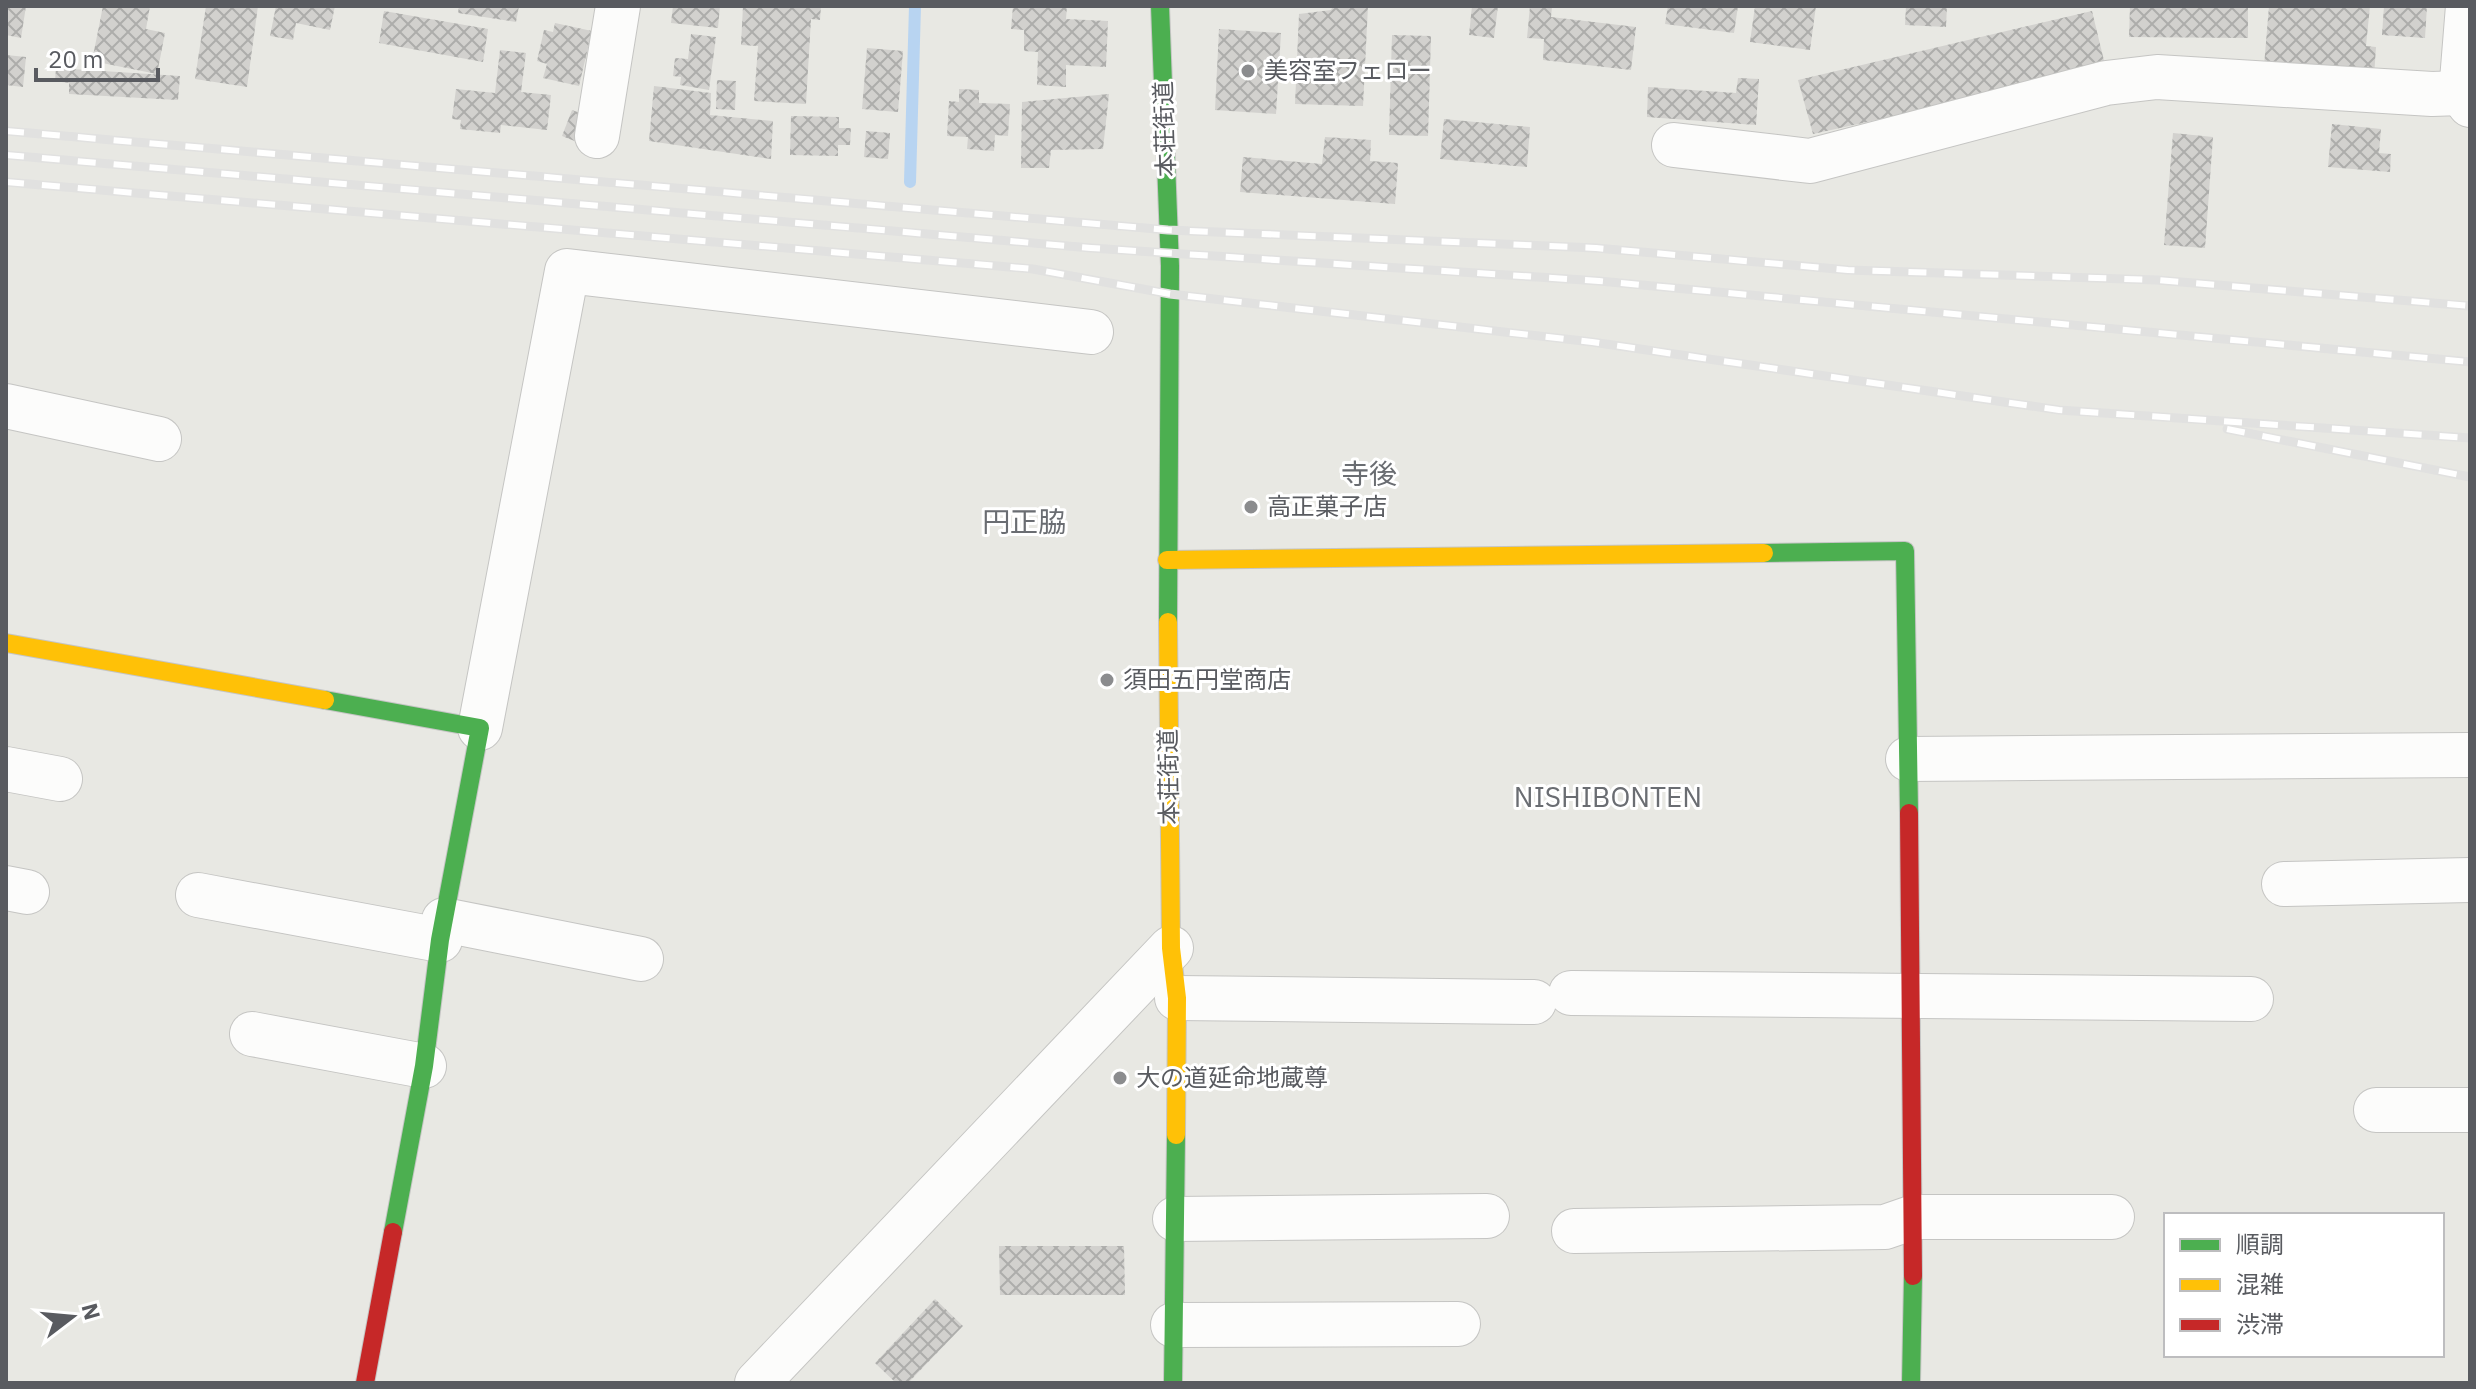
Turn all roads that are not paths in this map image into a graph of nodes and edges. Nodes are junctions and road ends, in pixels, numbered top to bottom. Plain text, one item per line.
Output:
1 (618, 6) edge
2 (1160, 6) edge
3 (2468, 6) edge
4 (2466, 99) edge
5 (597, 136) dead end
6 (1674, 145) dead end
7 (1091, 332) dead end
8 (6, 406) edge
9 (159, 439) dead end
10 (1167, 560) junction
11 (6, 643) edge
12 (480, 728) junction
13 (2470, 755) edge
14 (1908, 759) junction
15 (6, 769) edge
16 (60, 779) dead end
17 (2470, 880) edge
18 (2284, 884) dead end
19 (198, 895) dead end
20 (442, 930) junction
21 (1171, 948) junction
22 (641, 959) dead end
23 (1177, 998) junction
24 (1909, 998) junction
25 (2251, 999) dead end
26 (252, 1034) dead end
27 (424, 1066) junction
28 (2376, 1110) dead end
29 (2470, 1110) edge
30 (1487, 1216) dead end
31 (1914, 1217) junction
32 (2112, 1217) dead end
33 (1175, 1219) junction
34 (1574, 1231) dead end
35 (1458, 1324) dead end
36 (1173, 1325) junction
37 (365, 1383) edge
38 (757, 1383) edge
39 (1173, 1383) edge
40 (1911, 1383) edge

1 - 5 street
2 - 10 street, 本荘街道
3 - 4 street
4 - 6 street
7 - 12 street
8 - 9 street
10 - 14 street
10 - 21 street, 本荘街道
11 - 12 street
12 - 20 street
13 - 14 street
14 - 24 street
15 - 16 street
17 - 18 street
19 - 20 street
20 - 22 street
20 - 27 street
21 - 23 street, 本荘街道
21 - 38 street
23 - 24 street
23 - 33 street, 本荘街道
24 - 25 street
24 - 31 street
26 - 27 street
27 - 37 street
28 - 29 street
30 - 33 street
31 - 32 street
31 - 34 street
31 - 40 street
33 - 36 street, 本荘街道
35 - 36 street
36 - 39 street, 本荘街道

